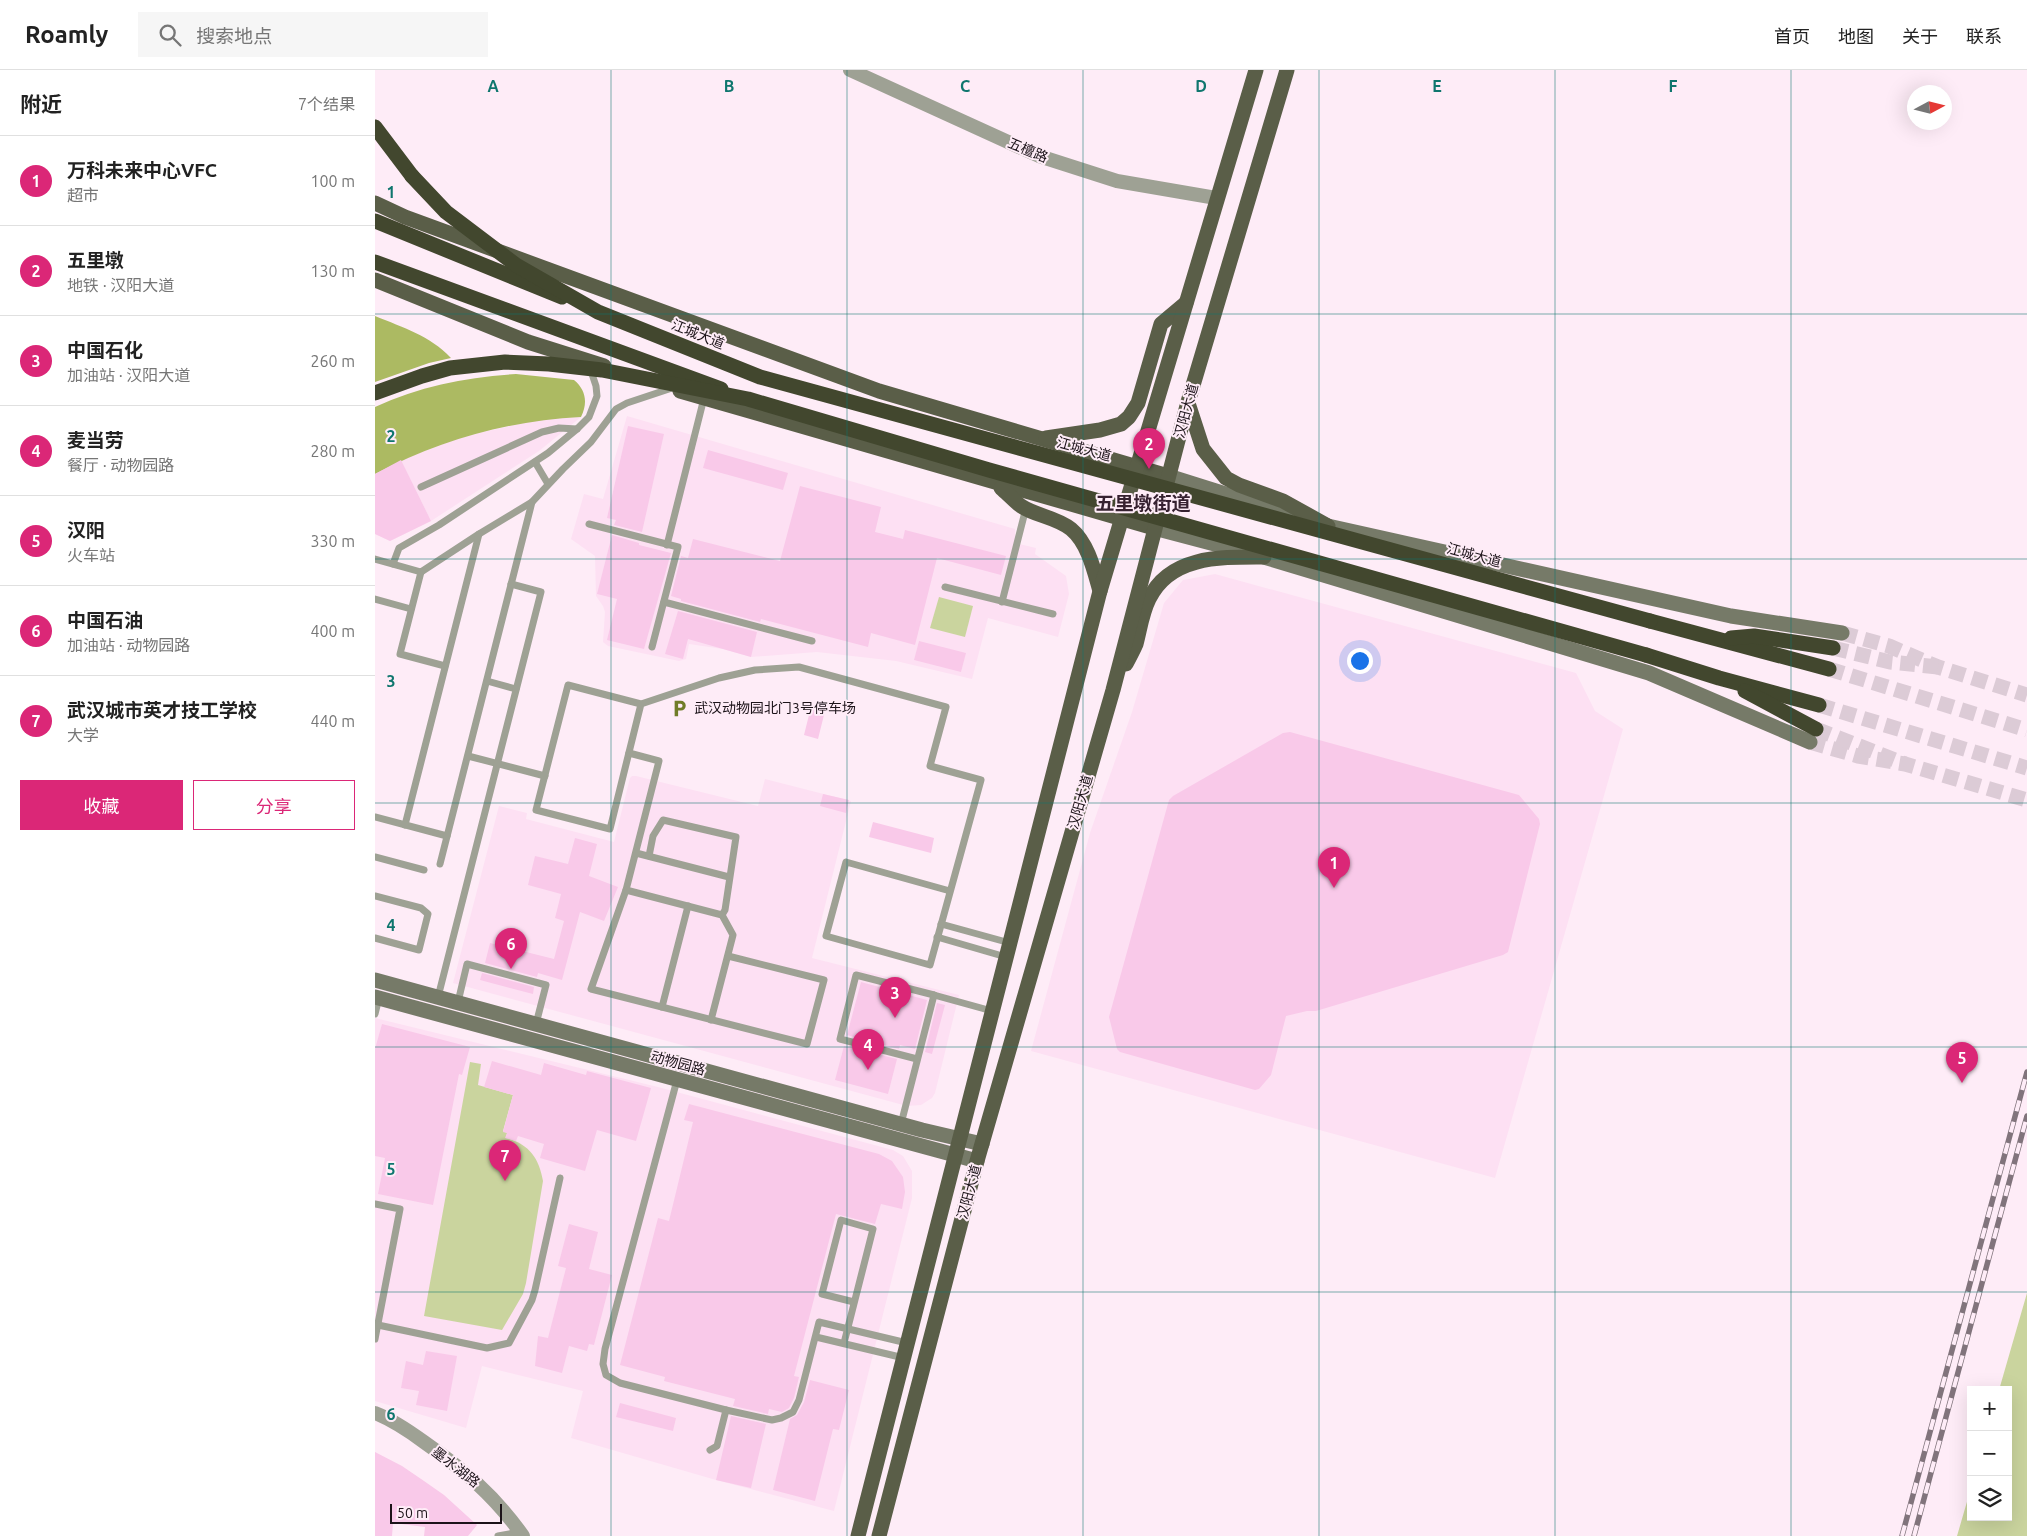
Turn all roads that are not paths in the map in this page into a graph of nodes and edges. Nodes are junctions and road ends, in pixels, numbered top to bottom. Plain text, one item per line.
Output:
1 (850, 70) edge
2 (1256, 70) edge
3 (1287, 70) edge
4 (375, 127) edge
5 (1216, 198) junction
6 (375, 203) edge
7 (375, 221) edge
8 (375, 262) edge
9 (375, 280) edge
10 (1186, 303) junction
11 (598, 312) junction
12 (587, 361) junction
13 (672, 388) junction
14 (375, 393) edge
15 (704, 398) junction
16 (749, 399) junction
17 (1188, 402) junction
18 (577, 429) junction
19 (1039, 438) junction
20 (535, 462) junction
21 (1137, 467) junction
22 (1168, 476) junction
23 (548, 484) junction
24 (996, 484) junction
25 (421, 487) dead end
26 (532, 502) junction
27 (1026, 508) junction
28 (1121, 520) junction
29 (589, 524) dead end
30 (1328, 526) junction
31 (1154, 528) junction
32 (479, 534) junction
33 (667, 545) junction
34 (1264, 557) junction
35 (375, 558) edge
36 (393, 564) junction
37 (421, 572) junction
38 (511, 584) junction
39 (945, 587) dead end
40 (1100, 591) junction
41 (375, 599) edge
42 (664, 602) junction
43 (1002, 602) junction
44 (411, 609) junction
45 (1053, 614) dead end
46 (1842, 633) tunnel mouth
47 (1722, 639) junction
48 (812, 641) dead end
49 (652, 647) dead end
50 (1833, 648) tunnel mouth
51 (445, 666) junction
52 (1829, 669) tunnel mouth
53 (1719, 678) junction
54 (487, 681) junction
55 (517, 689) junction
56 (1113, 690) junction
57 (641, 704) junction
58 (1819, 704) tunnel mouth
59 (1813, 735) joint
60 (629, 753) junction
61 (468, 756) junction
62 (497, 764) junction
63 (545, 776) junction
64 (375, 817) edge
65 (405, 825) junction
66 (447, 836) junction
67 (635, 853) junction
68 (649, 856) junction
69 (375, 857) edge
70 (440, 864) dead end
71 (424, 870) dead end
72 (729, 877) junction
73 (626, 890) junction
74 (950, 891) junction
75 (375, 896) edge
76 (688, 906) junction
77 (722, 915) junction
78 (941, 924) junction
79 (937, 937) junction
80 (375, 938) edge
81 (1008, 950) junction
82 (728, 956) junction
83 (375, 980) edge
84 (934, 996) junction
85 (377, 997) edge
86 (438, 997) junction
87 (458, 1002) junction
88 (662, 1007) junction
89 (992, 1011) junction
90 (375, 1014) edge
91 (711, 1020) junction
92 (536, 1024) junction
93 (917, 1059) junction
94 (677, 1079) junction
95 (901, 1124) junction
96 (959, 1139) junction
97 (982, 1144) junction
98 (955, 1155) junction
99 (977, 1161) junction
100 (560, 1178) dead end
101 (375, 1204) edge
102 (854, 1302) junction
103 (378, 1325) junction
104 (847, 1328) junction
105 (816, 1336) junction
106 (375, 1340) edge
107 (844, 1343) junction
108 (905, 1350) junction
109 (726, 1410) junction
110 (375, 1413) edge
111 (710, 1450) dead end
112 (522, 1534) edge
113 (498, 1536) edge
114 (859, 1536) edge
115 (879, 1536) edge

1 - 5 street, 五檀路
2 - 5 main road, 汉阳大道
3 - 17 main road, 汉阳大道
4 - 11 highway, bridge
5 - 10 main road, 汉阳大道
6 - 19 main road
7 - 11 highway, 江城大道, bridge
8 - 16 highway, bridge
9 - 12 main road
10 - 19 main road
10 - 21 main road, 汉阳大道
11 - 47 highway, 江城大道, bridge
12 - 13 main road
12 - 18 lane
13 - 15 main road
13 - 23 lane
14 - 16 highway, bridge
15 - 24 main road
15 - 33 lane
16 - 53 highway, bridge
17 - 22 main road, 汉阳大道
17 - 30 main road
18 - 20 lane
18 - 25 lane
19 - 21 main road
20 - 23 lane
20 - 36 lane
21 - 22 main road
21 - 28 main road, 汉阳大道
22 - 30 main road, 江城大道
22 - 31 main road, 汉阳大道
23 - 26 lane
24 - 27 main road
24 - 28 main road
26 - 32 lane
26 - 38 lane
27 - 40 main road
27 - 43 lane
28 - 31 main road
28 - 40 main road, 汉阳大道
29 - 33 lane
30 - 46 main road, 江城大道
31 - 34 main road
31 - 56 main road, 汉阳大道
32 - 37 lane
32 - 51 lane
33 - 42 lane
34 - 56 main road
34 - 59 main road
35 - 36 lane
36 - 37 lane
37 - 44 lane
38 - 54 lane
38 - 55 lane
39 - 43 lane
40 - 81 main road, 汉阳大道
41 - 44 lane
42 - 48 lane
42 - 49 lane
43 - 45 lane
44 - 51 lane
47 - 50 highway
47 - 52 highway, 江城大道
51 - 65 lane
53 - 58 highway
53 - 59 highway
54 - 55 lane
54 - 61 lane
55 - 62 lane
56 - 97 main road, 汉阳大道
57 - 60 lane
57 - 63 lane
57 - 74 lane
60 - 63 lane
60 - 67 lane
61 - 62 lane
61 - 66 lane
62 - 63 lane
62 - 86 lane
64 - 65 lane
65 - 66 lane
66 - 70 lane
67 - 68 lane
67 - 73 lane
68 - 72 lane
68 - 72 lane
69 - 71 lane
72 - 77 lane
73 - 76 lane
73 - 88 lane
74 - 78 lane
74 - 79 lane
75 - 80 lane
76 - 77 lane
76 - 88 lane
77 - 82 lane
78 - 79 lane
78 - 81 lane
79 - 81 lane
81 - 89 main road, 汉阳大道
82 - 91 lane
82 - 91 lane
83 - 86 main road, 动物园路
84 - 89 lane
84 - 93 lane
84 - 93 lane
85 - 90 lane
85 - 94 main road, 动物园路
86 - 87 main road, 动物园路
87 - 92 main road, 动物园路
87 - 92 lane
88 - 91 lane
89 - 96 main road, 汉阳大道
92 - 95 main road, 动物园路
93 - 95 lane
94 - 98 main road, 动物园路
94 - 109 lane
95 - 96 main road, 动物园路
96 - 97 main road, 动物园路
96 - 98 main road, 汉阳大道
97 - 99 main road, 汉阳大道
98 - 99 main road, 动物园路
98 - 108 main road, 汉阳大道
99 - 115 main road, 汉阳大道
100 - 103 lane
101 - 103 lane
102 - 102 lane
102 - 104 lane
103 - 106 lane
104 - 105 lane
104 - 107 lane
104 - 108 lane
105 - 107 lane
105 - 109 lane
107 - 108 lane
108 - 114 main road, 汉阳大道
109 - 111 lane
110 - 112 street, 墨水湖路
112 - 113 lane

